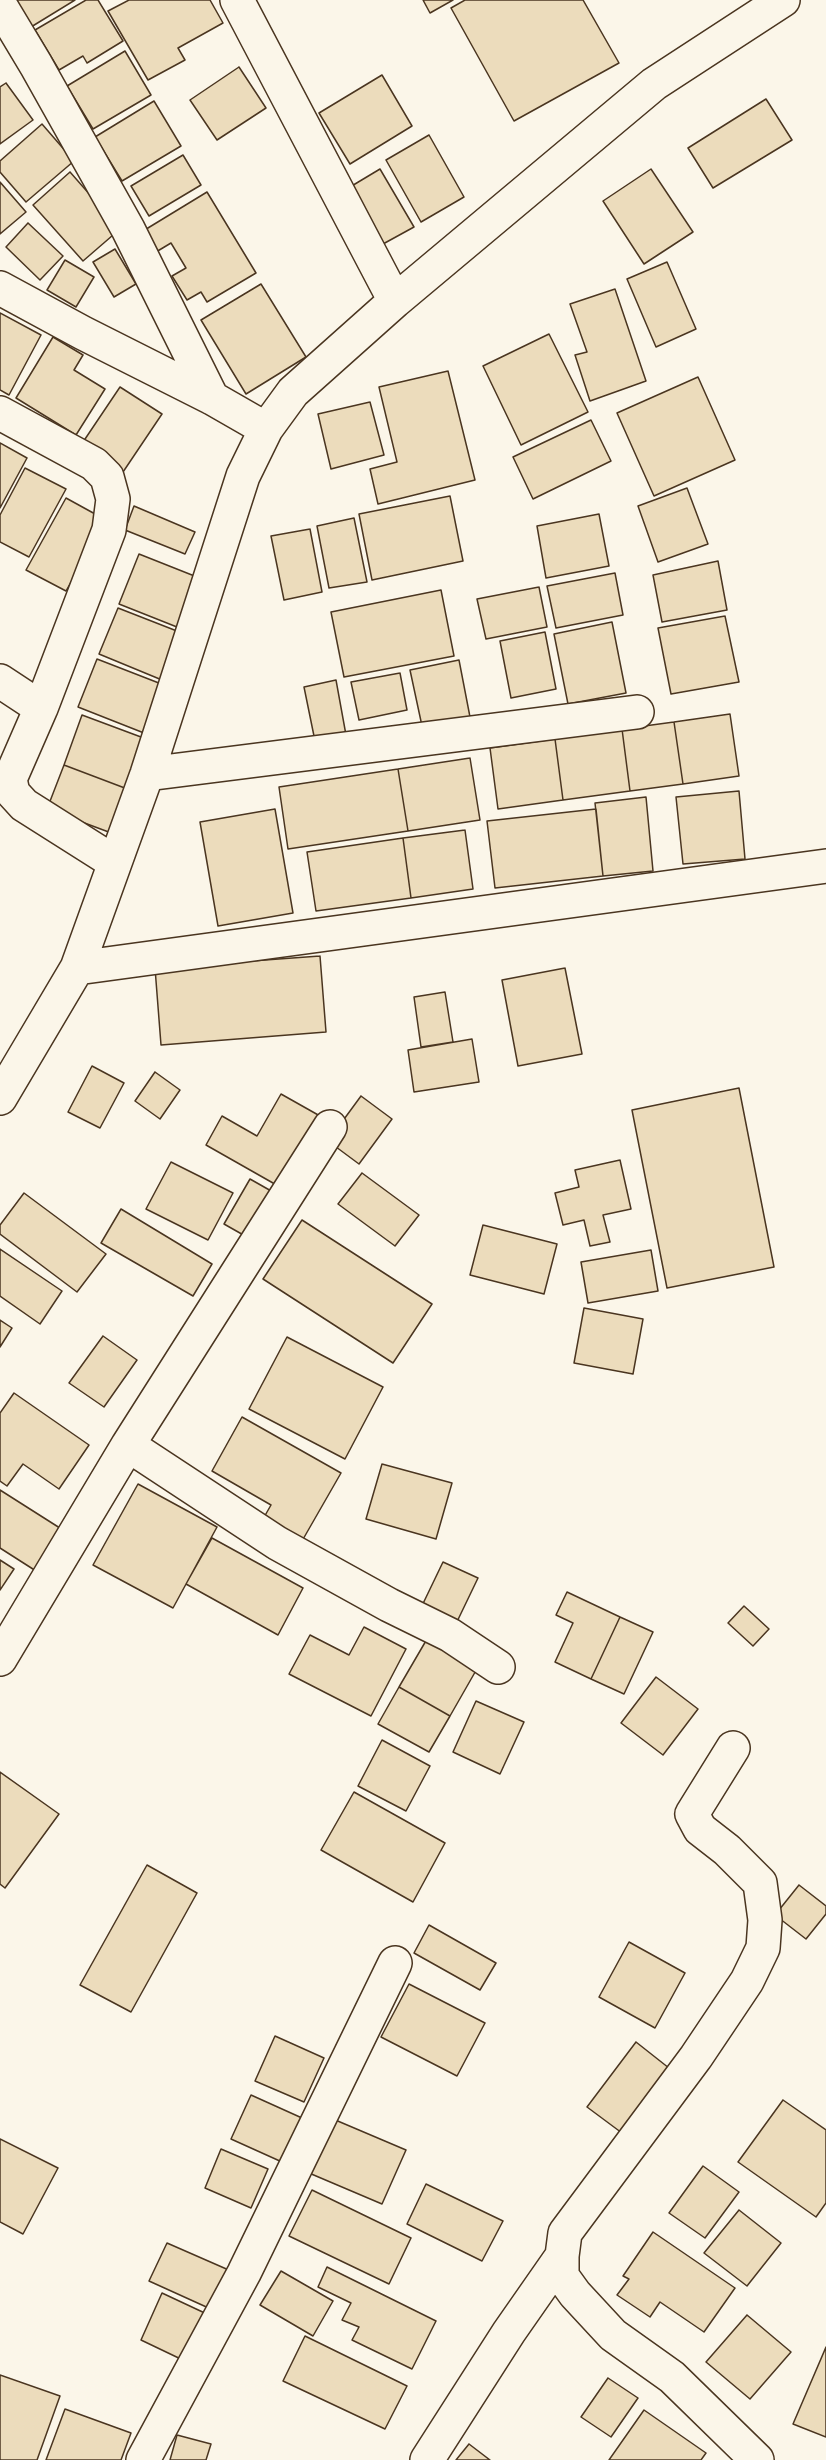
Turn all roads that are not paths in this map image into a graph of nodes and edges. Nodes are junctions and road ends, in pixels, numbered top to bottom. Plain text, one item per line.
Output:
1 (237, 0) edge
2 (783, 0) edge
3 (0, 5) edge
4 (0, 288) edge
5 (395, 301) junction
6 (212, 398) junction
7 (0, 413) edge
8 (266, 429) junction
9 (0, 681) edge
10 (41, 708) junction
11 (637, 712) dead end
12 (147, 774) junction
13 (114, 862) junction
14 (826, 866) edge
15 (77, 968) junction
16 (0, 1098) edge
17 (330, 1127) dead end
18 (128, 1445) junction
19 (0, 1659) edge
20 (498, 1668) dead end
21 (733, 1748) dead end
22 (395, 1963) dead end
23 (562, 2256) junction
24 (143, 2460) edge
25 (427, 2460) edge
26 (758, 2460) edge

1 - 5 street
2 - 5 street
3 - 6 street
4 - 6 street
5 - 8 street
6 - 8 street
7 - 10 street
8 - 12 street
9 - 10 street
10 - 13 street
11 - 12 street
12 - 13 street
13 - 15 street
14 - 15 street
15 - 16 street
17 - 18 street
18 - 19 street
18 - 20 street
21 - 23 street
22 - 24 street
23 - 25 street
23 - 26 street

